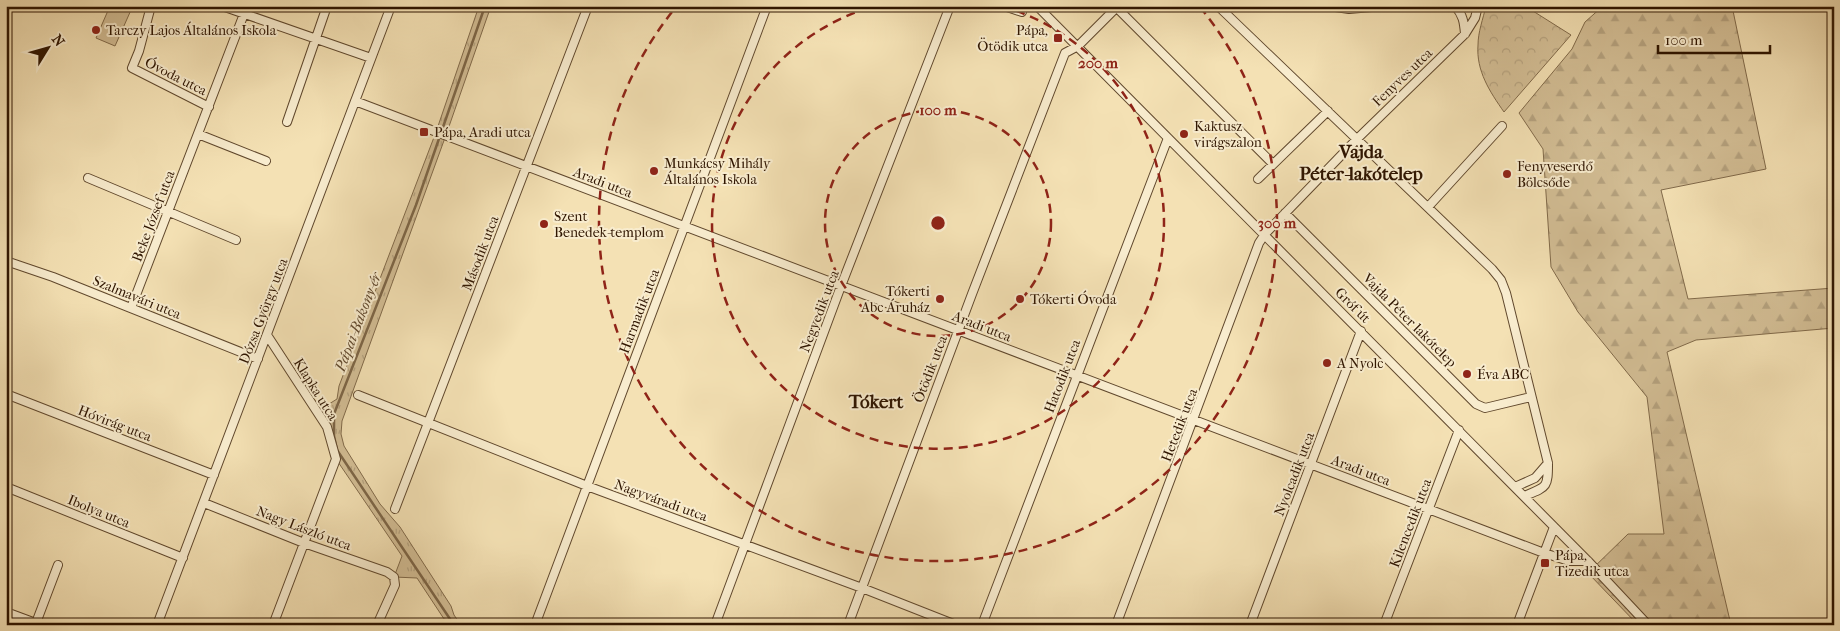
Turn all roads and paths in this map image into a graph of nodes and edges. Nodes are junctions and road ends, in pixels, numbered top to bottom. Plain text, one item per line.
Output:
1 (8, 6) edge
2 (152, 6) edge
3 (222, 6) edge
4 (327, 6) edge
5 (391, 6) edge
6 (588, 6) edge
7 (767, 6) edge
8 (950, 6) edge
9 (1004, 6) edge
10 (1037, 6) edge
11 (1218, 6) edge
12 (1329, 6) edge
13 (1383, 6) edge
14 (1455, 6) edge
15 (1478, 6) edge
16 (1117, 7) edge
17 (245, 10) edge
18 (6, 12) edge
19 (1022, 12) dead end
20 (1465, 34) junction
21 (314, 38) junction
22 (1078, 46) junction
23 (372, 58) junction
24 (355, 102) junction
25 (208, 107) junction
26 (1328, 111) junction
27 (287, 122) dead end
28 (1502, 126) dead end
29 (198, 134) junction
30 (1168, 138) junction
31 (1357, 139) junction
32 (266, 161) dead end
33 (1273, 164) junction
34 (526, 166) junction
35 (88, 178) dead end
36 (1258, 179) dead end
37 (1428, 207) junction
38 (167, 210) junction
39 (1285, 212) junction
40 (684, 226) junction
41 (1265, 234) junction
42 (236, 240) dead end
43 (6, 262) edge
44 (841, 286) junction
45 (131, 308) junction
46 (958, 330) junction
47 (1361, 331) junction
48 (267, 335) junction
49 (258, 359) junction
50 (1076, 375) junction
51 (6, 394) edge
52 (358, 395) dead end
53 (1531, 397) junction
54 (1194, 420) junction
55 (429, 424) junction
56 (1459, 430) junction
57 (1548, 463) junction
58 (1311, 464) junction
59 (214, 476) junction
60 (587, 486) junction
61 (6, 487) edge
62 (1515, 487) junction
63 (1524, 496) junction
64 (204, 503) junction
65 (396, 509) dead end
66 (1428, 509) junction
67 (1554, 527) junction
68 (304, 543) junction
69 (745, 545) junction
70 (1544, 552) junction
71 (182, 558) junction
72 (1588, 560) junction
73 (58, 565) dead end
74 (862, 588) junction
75 (6, 612) edge
76 (38, 624) edge
77 (157, 625) edge
78 (273, 625) edge
79 (377, 625) edge
80 (535, 625) edge
81 (715, 625) edge
82 (848, 625) edge
83 (956, 625) edge
84 (982, 625) edge
85 (1116, 625) edge
86 (1250, 625) edge
87 (1384, 625) edge
88 (1517, 625) edge
89 (1648, 625) edge

1 - 18 street
2 - 25 street, Óvoda utca
3 - 17 street
4 - 21 street
5 - 23 street, Dózsa György utca
6 - 34 street, Második utca
7 - 40 street, Harmadik utca
8 - 44 street, Negyedik utca
9 - 19 street
10 - 22 street, Gróf út
11 - 26 street
12 - 13 street
14 - 20 street
15 - 20 street, Fenyves utca
16 - 22 street
16 - 33 street
17 - 21 street
17 - 25 street, Beke József utca
20 - 31 street, Fenyves utca
21 - 23 street
21 - 27 street
22 - 30 street, Gróf út
22 - 46 street, Ötödik utca
23 - 24 street, Dózsa György utca
24 - 34 street, Aradi utca
24 - 48 street, Dózsa György utca
25 - 29 street, Beke József utca
26 - 31 street
26 - 33 street
28 - 37 street
29 - 32 street
29 - 38 street, Beke József utca
30 - 41 street, Gróf út
30 - 50 street, Hatodik utca
31 - 37 street
31 - 39 street
33 - 36 street
34 - 40 street, Aradi utca
34 - 55 street, Második utca
35 - 38 street
37 - 53 street
38 - 42 street
38 - 45 street, Beke József utca
39 - 41 street
39 - 53 street, Vajda Péter lakótelep
40 - 44 street, Aradi utca
40 - 60 street, Harmadik utca
41 - 47 street, Gróf út
41 - 54 street, Hetedik utca
43 - 45 street, Szalmavári utca
44 - 46 street, Aradi utca
44 - 69 street, Negyedik utca
45 - 49 street, Szalmavári utca
46 - 50 street, Aradi utca
46 - 74 street, Ötödik utca
47 - 56 street, Gróf út
47 - 58 street, Nyolcadik utca
48 - 49 street, Dózsa György utca
48 - 68 street, Klapka utca
49 - 59 street, Dózsa György utca
50 - 54 street, Aradi utca
50 - 84 street, Hatodik utca
51 - 59 street, Hóvirág utca
52 - 55 street, Nagyváradi utca
53 - 57 street
54 - 58 street, Aradi utca
54 - 85 street, Hetedik utca
55 - 60 street, Nagyváradi utca
55 - 65 street, Második utca
56 - 62 street, Gróf út
56 - 66 street, Kilencedik utca
57 - 62 street
57 - 63 street
58 - 66 street, Aradi utca
58 - 86 street, Nyolcadik utca
59 - 64 street, Dózsa György utca
60 - 69 street, Nagyváradi utca
60 - 80 street, Harmadik utca
61 - 71 street, Ibolya utca
62 - 63 street, Gróf út
63 - 67 street, Gróf út
64 - 68 street, Nagy László utca
64 - 71 street, Dózsa György utca
66 - 70 street, Aradi utca
66 - 87 street, Kilencedik utca
67 - 70 street
67 - 72 street, Gróf út
68 - 78 street
68 - 79 street, Nagy László utca
69 - 74 street, Nagyváradi utca
69 - 81 street, Negyedik utca
70 - 72 street, Aradi utca
70 - 88 street
71 - 77 street, Dózsa György utca
72 - 89 street, Gróf út
73 - 76 street
74 - 82 street, Ötödik utca
74 - 83 street, Nagyváradi utca
75 - 76 street

